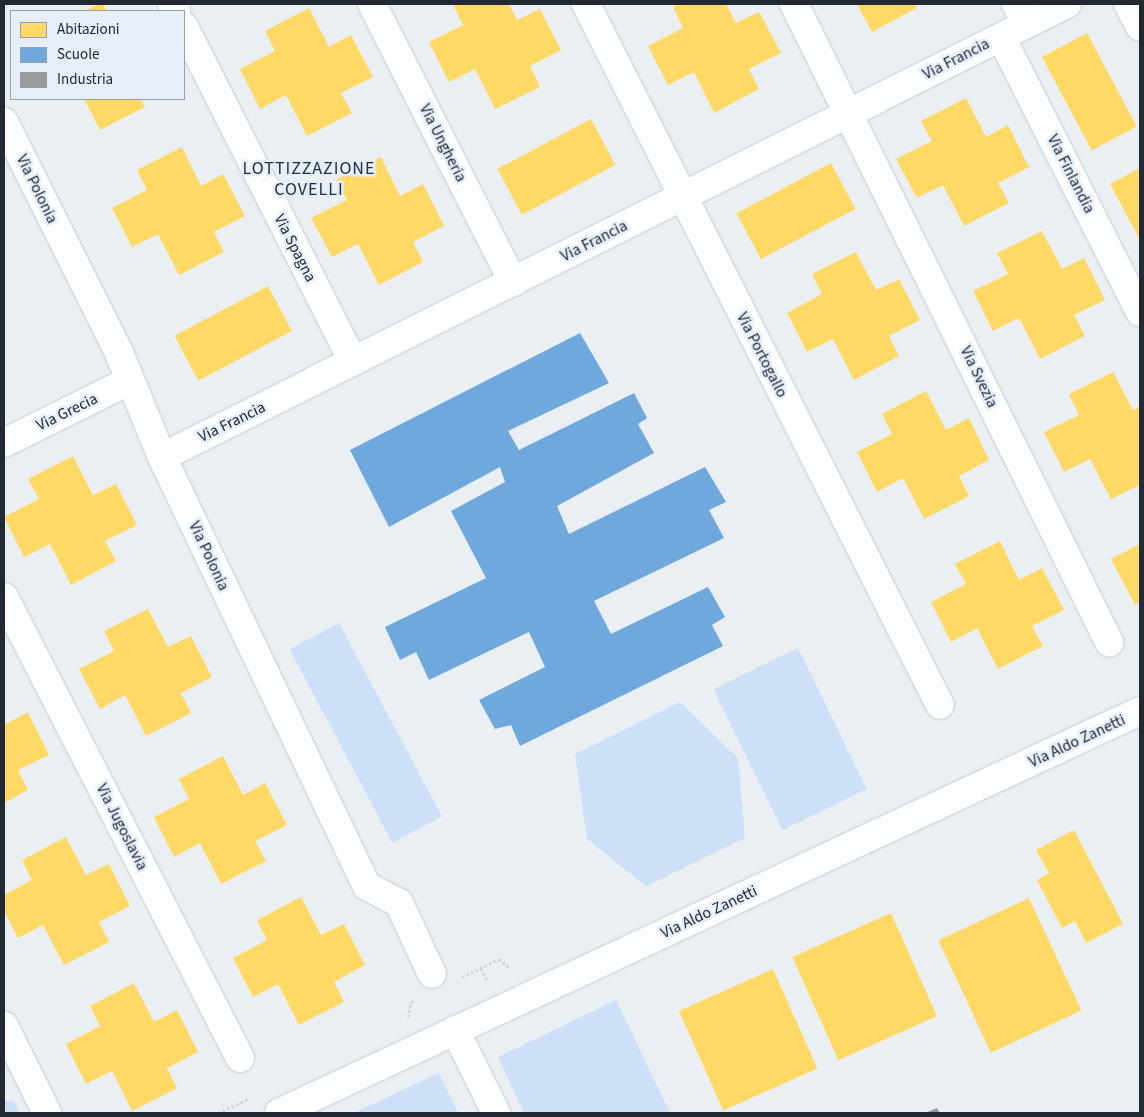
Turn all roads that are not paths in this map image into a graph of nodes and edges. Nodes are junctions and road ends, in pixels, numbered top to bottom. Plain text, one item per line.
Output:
1 (372, 4) edge
2 (586, 4) edge
3 (794, 4) edge
4 (1066, 4) edge
5 (1128, 4) edge
6 (1021, 14) edge
7 (1140, 27) edge
8 (185, 29) edge
9 (1001, 37) junction
10 (850, 112) junction
11 (4, 122) edge
12 (682, 197) junction
13 (513, 282) junction
14 (1140, 312) edge
15 (353, 362) junction
16 (129, 381) junction
17 (4, 443) edge
18 (162, 457) junction
19 (4, 597) edge
20 (1109, 642) dead end
21 (940, 705) dead end
22 (1140, 712) edge
23 (432, 974) dead end
24 (4, 1026) edge
25 (454, 1030) junction
26 (240, 1058) dead end
27 (15, 1073) edge
28 (47, 1113) edge
29 (279, 1113) edge
30 (496, 1113) edge

1 - 13 street, Via Ungheria
2 - 12 street, Via Portogallo
3 - 10 street, Via Svezia
4 - 6 street, Via Francia
5 - 7 street
6 - 9 street, Via Francia
8 - 15 street, Via Spagna
9 - 10 street, Via Francia
9 - 14 street, Via Finlandia
10 - 12 street, Via Francia
10 - 20 street, Via Svezia
11 - 16 street, Via Polonia
12 - 13 street, Via Francia
12 - 21 street, Via Portogallo
13 - 15 street, Via Francia
15 - 18 street, Via Francia
16 - 17 street, Via Grecia
16 - 18 street, Via Polonia
18 - 23 street, Via Polonia
19 - 26 street, Via Jugoslavia
22 - 25 street, Via Aldo Zanetti
24 - 27 street
25 - 29 street, Via Aldo Zanetti
25 - 30 street
27 - 28 street

